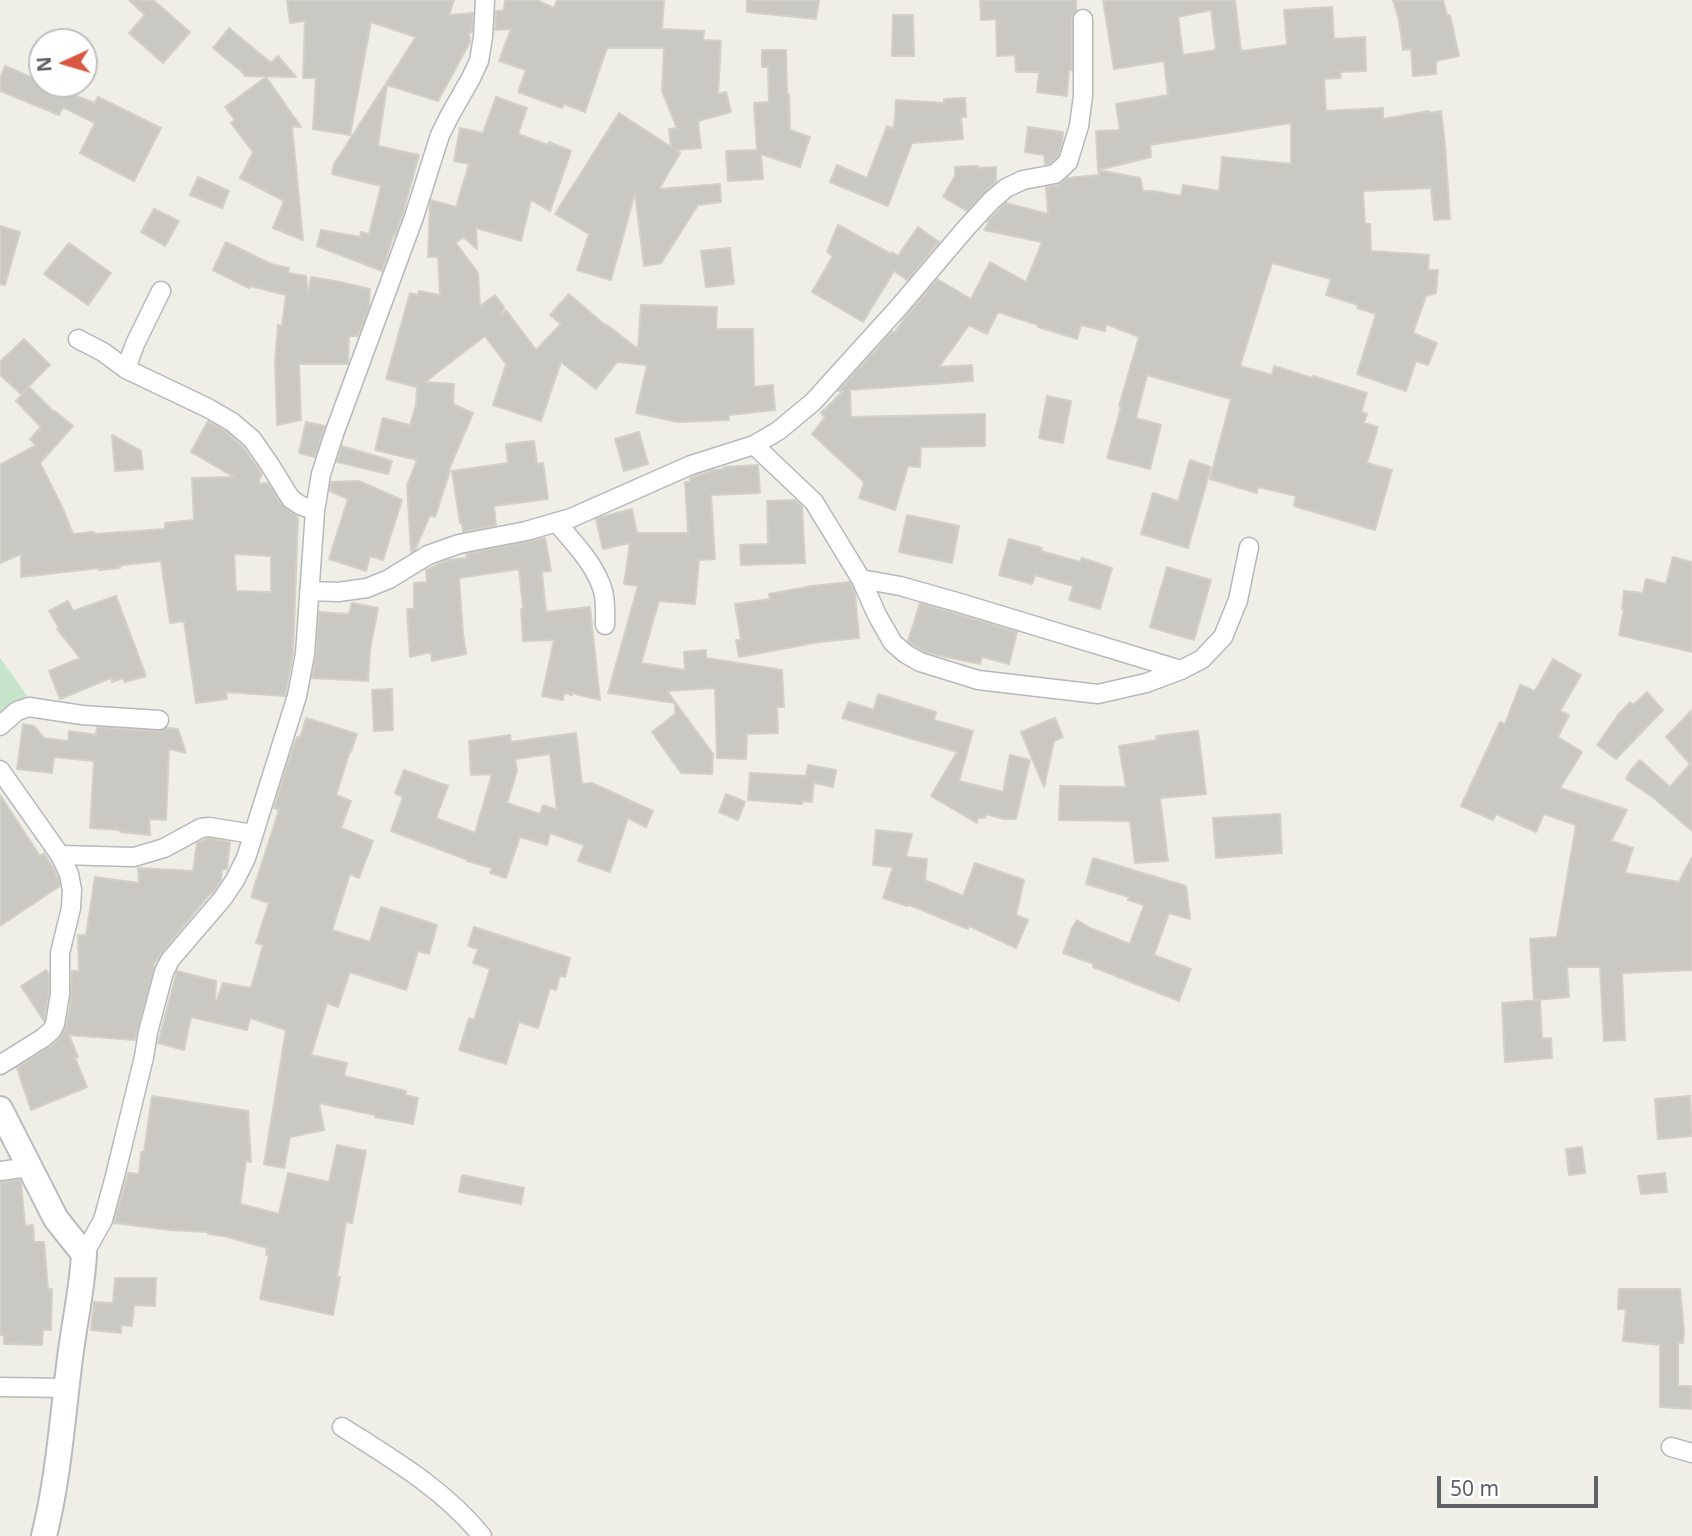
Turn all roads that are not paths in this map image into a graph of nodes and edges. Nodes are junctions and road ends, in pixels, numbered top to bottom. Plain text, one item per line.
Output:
1 (485, 0) edge
2 (1083, 19) dead end
3 (161, 291) dead end
4 (78, 339) dead end
5 (126, 369) junction
6 (754, 445) junction
7 (315, 511) junction
8 (556, 522) junction
9 (1249, 547) dead end
10 (861, 579) junction
11 (309, 591) junction
12 (605, 625) dead end
13 (1181, 670) junction
14 (159, 720) dead end
15 (0, 726) edge
16 (0, 770) edge
17 (253, 834) junction
18 (60, 855) junction
19 (0, 1065) edge
20 (0, 1109) edge
21 (29, 1167) junction
22 (0, 1171) edge
23 (84, 1254) junction
24 (0, 1387) edge
25 (66, 1388) junction
26 (342, 1427) dead end
27 (1671, 1447) dead end
28 (1692, 1452) edge
29 (44, 1536) edge
30 (482, 1536) edge

1 - 7 street
2 - 6 street
3 - 5 street
4 - 5 street
5 - 7 street
6 - 8 street
6 - 10 street
7 - 11 street
8 - 11 street
8 - 12 street
9 - 13 street
10 - 13 street
10 - 13 street
11 - 17 street
14 - 15 street
16 - 18 street
17 - 18 street
17 - 23 street
18 - 19 street
20 - 21 street
21 - 22 street
21 - 23 street
23 - 25 street
24 - 25 street
25 - 29 street
26 - 30 street
27 - 28 street

